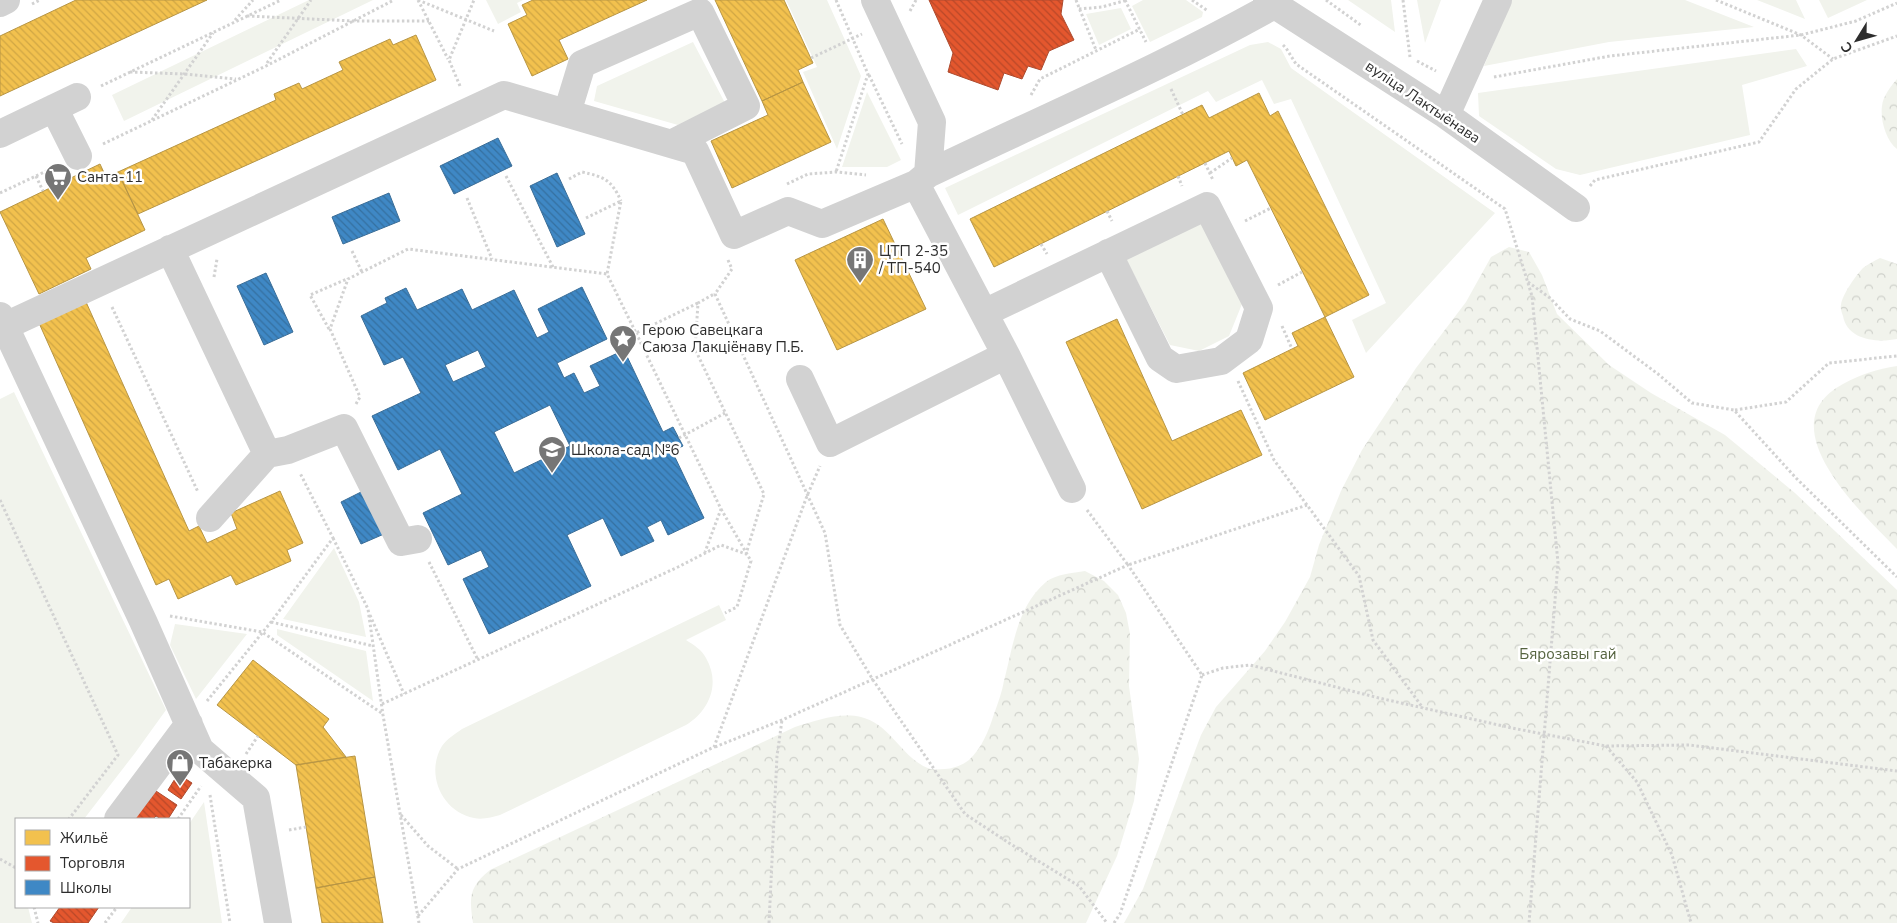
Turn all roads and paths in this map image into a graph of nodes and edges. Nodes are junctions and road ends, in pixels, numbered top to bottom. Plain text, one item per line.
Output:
1 (6, 0) edge
2 (253, 0) edge
3 (281, 0) edge
4 (311, 0) edge
5 (394, 0) edge
6 (418, 0) edge
7 (474, 0) edge
8 (836, 0) edge
9 (875, 0) edge
10 (1076, 0) edge
11 (1128, 0) edge
12 (1192, 0) edge
13 (1326, 0) edge
14 (1403, 0) edge
15 (1498, 0) edge
16 (1716, 0) edge
17 (1271, 2) edge
18 (0, 3) edge
19 (1897, 3) edge
20 (1079, 9) junction
21 (247, 16) junction
22 (297, 19) junction
23 (466, 20) junction
24 (354, 21) junction
25 (429, 22) junction
26 (233, 23) junction
27 (1234, 28) junction
28 (494, 31) dead end
29 (1370, 31) dead end
30 (213, 33) junction
31 (1801, 35) junction
32 (1897, 36) edge
33 (853, 39) junction
34 (1281, 44) dead end
35 (1096, 50) dead end
36 (1404, 54) dead end
37 (1410, 57) junction
38 (811, 58) dead end
39 (1832, 59) junction
40 (449, 60) junction
41 (266, 66) junction
42 (129, 72) junction
43 (184, 74) junction
44 (868, 74) junction
45 (238, 79) junction
46 (1460, 84) junction
47 (76, 98) junction
48 (470, 111) junction
49 (567, 113) junction
50 (1446, 115) junction
51 (152, 121) junction
52 (0, 134) edge
53 (671, 144) junction
54 (902, 146) dead end
55 (78, 156) junction
56 (1232, 158) dead end
57 (836, 172) dead end
58 (1210, 173) dead end
59 (36, 176) junction
60 (506, 176) dead end
61 (1178, 176) dead end
62 (569, 179) dead end
63 (922, 179) junction
64 (1182, 186) dead end
65 (43, 191) dead end
66 (0, 193) edge
67 (467, 198) dead end
68 (621, 201) junction
69 (1271, 208) dead end
70 (1576, 208) joint
71 (1107, 211) dead end
72 (586, 218) dead end
73 (1112, 221) dead end
74 (1242, 222) dead end
75 (1041, 244) dead end
76 (170, 250) junction
77 (352, 251) dead end
78 (1108, 253) junction
79 (1047, 254) dead end
80 (492, 260) junction
81 (553, 267) junction
82 (732, 269) dead end
83 (362, 272) junction
84 (1302, 272) dead end
85 (607, 274) junction
86 (348, 279) junction
87 (1527, 281) junction
88 (100, 282) junction
89 (1273, 287) dead end
90 (715, 294) junction
91 (698, 303) junction
92 (984, 313) junction
93 (2, 321) edge
94 (1281, 323) dead end
95 (330, 330) junction
96 (636, 333) junction
97 (1292, 349) dead end
98 (1006, 355) junction
99 (1897, 356) edge
100 (1236, 378) dead end
101 (800, 380) dead end
102 (1734, 410) junction
103 (726, 413) junction
104 (344, 428) junction
105 (685, 434) junction
106 (679, 438) dead end
107 (830, 443) junction
108 (277, 452) junction
109 (1072, 489) joint
110 (807, 496) junction
111 (0, 500) edge
112 (1307, 504) junction
113 (721, 509) junction
114 (210, 518) joint
115 (333, 538) junction
116 (418, 539) joint
117 (705, 552) junction
118 (746, 554) junction
119 (1128, 565) junction
120 (1897, 577) edge
121 (368, 609) junction
122 (725, 613) dead end
123 (170, 616) dead end
124 (271, 622) junction
125 (262, 632) junction
126 (374, 646) junction
127 (478, 660) junction
128 (1202, 675) junction
129 (873, 680) junction
130 (404, 694) junction
131 (382, 704) junction
132 (1423, 708) junction
133 (383, 715) junction
134 (782, 720) junction
135 (189, 724) junction
136 (1544, 734) junction
137 (258, 736) dead end
138 (1606, 746) junction
139 (714, 747) junction
140 (200, 750) junction
141 (244, 757) dead end
142 (1897, 771) edge
143 (208, 777) junction
144 (400, 814) junction
145 (71, 818) edge
146 (119, 818) edge
147 (179, 818) edge
148 (306, 827) dead end
149 (284, 831) dead end
150 (0, 859) edge
151 (15, 867) edge
152 (458, 870) junction
153 (34, 908) edge
154 (115, 908) edge
155 (418, 916) junction
156 (38, 923) edge
157 (105, 923) edge
158 (230, 923) edge
159 (278, 923) edge
160 (419, 923) edge
161 (769, 923) edge
162 (1107, 923) edge
163 (1114, 923) edge
164 (1529, 923) edge
165 (1690, 923) edge

1 - 18 street
2 - 26 path
3 - 21 path
4 - 22 path
5 - 24 path
6 - 23 path
6 - 25 path
7 - 23 path
8 - 33 path
9 - 63 street
10 - 20 path
11 - 20 path
12 - 27 path
13 - 29 path
14 - 37 path
15 - 46 street
16 - 31 path
17 - 27 street
17 - 50 street, вуліца Лактыёнава
19 - 31 path
20 - 35 path
21 - 22 path
21 - 26 path
22 - 24 path
22 - 41 path
23 - 28 path
23 - 40 path
24 - 25 path
24 - 41 path
25 - 40 path
26 - 30 path
27 - 63 street
30 - 42 path
30 - 43 path
31 - 39 path
31 - 46 path
32 - 39 path
33 - 38 path
33 - 44 path
34 - 87 path
36 - 37 path
37 - 46 path
39 - 70 path
40 - 48 path
41 - 45 path
42 - 43 path
42 - 47 path
43 - 45 path
43 - 51 path
44 - 54 path
44 - 57 path
45 - 51 path
46 - 50 street
47 - 52 street
47 - 55 street
48 - 49 street
48 - 76 street
49 - 53 street
49 - 53 street
50 - 70 street, вуліца Лактыёнава
51 - 55 path
53 - 63 street
55 - 59 path
56 - 58 path
59 - 65 path
59 - 66 path
60 - 81 path
61 - 64 path
62 - 68 path
63 - 92 street
67 - 80 path
68 - 72 path
68 - 85 path
69 - 74 path
71 - 73 path
75 - 79 path
76 - 88 street
76 - 108 street
77 - 83 path
78 - 78 street
78 - 92 street
80 - 81 path
80 - 83 path
81 - 85 path
82 - 90 path
83 - 86 path
84 - 89 path
85 - 96 path
86 - 95 path
86 - 95 path
87 - 102 path
87 - 136 path
88 - 93 street
88 - 114 path
90 - 91 path
90 - 110 path
91 - 96 path
91 - 103 path
92 - 98 street
93 - 135 street
94 - 97 path
95 - 104 path
96 - 105 path
98 - 107 street
98 - 109 street
99 - 102 path
100 - 112 path
101 - 107 street
102 - 120 path
103 - 105 path
103 - 118 path
104 - 108 street
104 - 116 street
105 - 106 path
105 - 113 path
107 - 110 path
108 - 114 street
108 - 115 path
109 - 119 path
110 - 129 path
110 - 139 path
111 - 145 path
112 - 119 path
112 - 132 path
113 - 117 path
113 - 118 path
115 - 121 path
115 - 124 path
116 - 127 path
117 - 118 path
117 - 127 path
118 - 122 path
119 - 128 path
119 - 129 path
121 - 126 path
121 - 130 path
123 - 125 path
124 - 125 path
124 - 126 path
125 - 133 path
125 - 135 path
126 - 131 path
127 - 130 path
128 - 132 path
128 - 163 path
129 - 134 path
129 - 162 path
130 - 131 path
131 - 133 path
132 - 136 path
133 - 144 path
134 - 139 path
134 - 161 path
135 - 140 street
135 - 146 street
136 - 138 path
136 - 164 path
137 - 141 path
138 - 142 path
138 - 165 path
139 - 152 path
140 - 143 path
140 - 159 street
143 - 147 path
143 - 158 path
144 - 152 path
144 - 155 path
148 - 149 path
150 - 151 path
152 - 155 path
153 - 156 path
154 - 157 path
155 - 160 path

